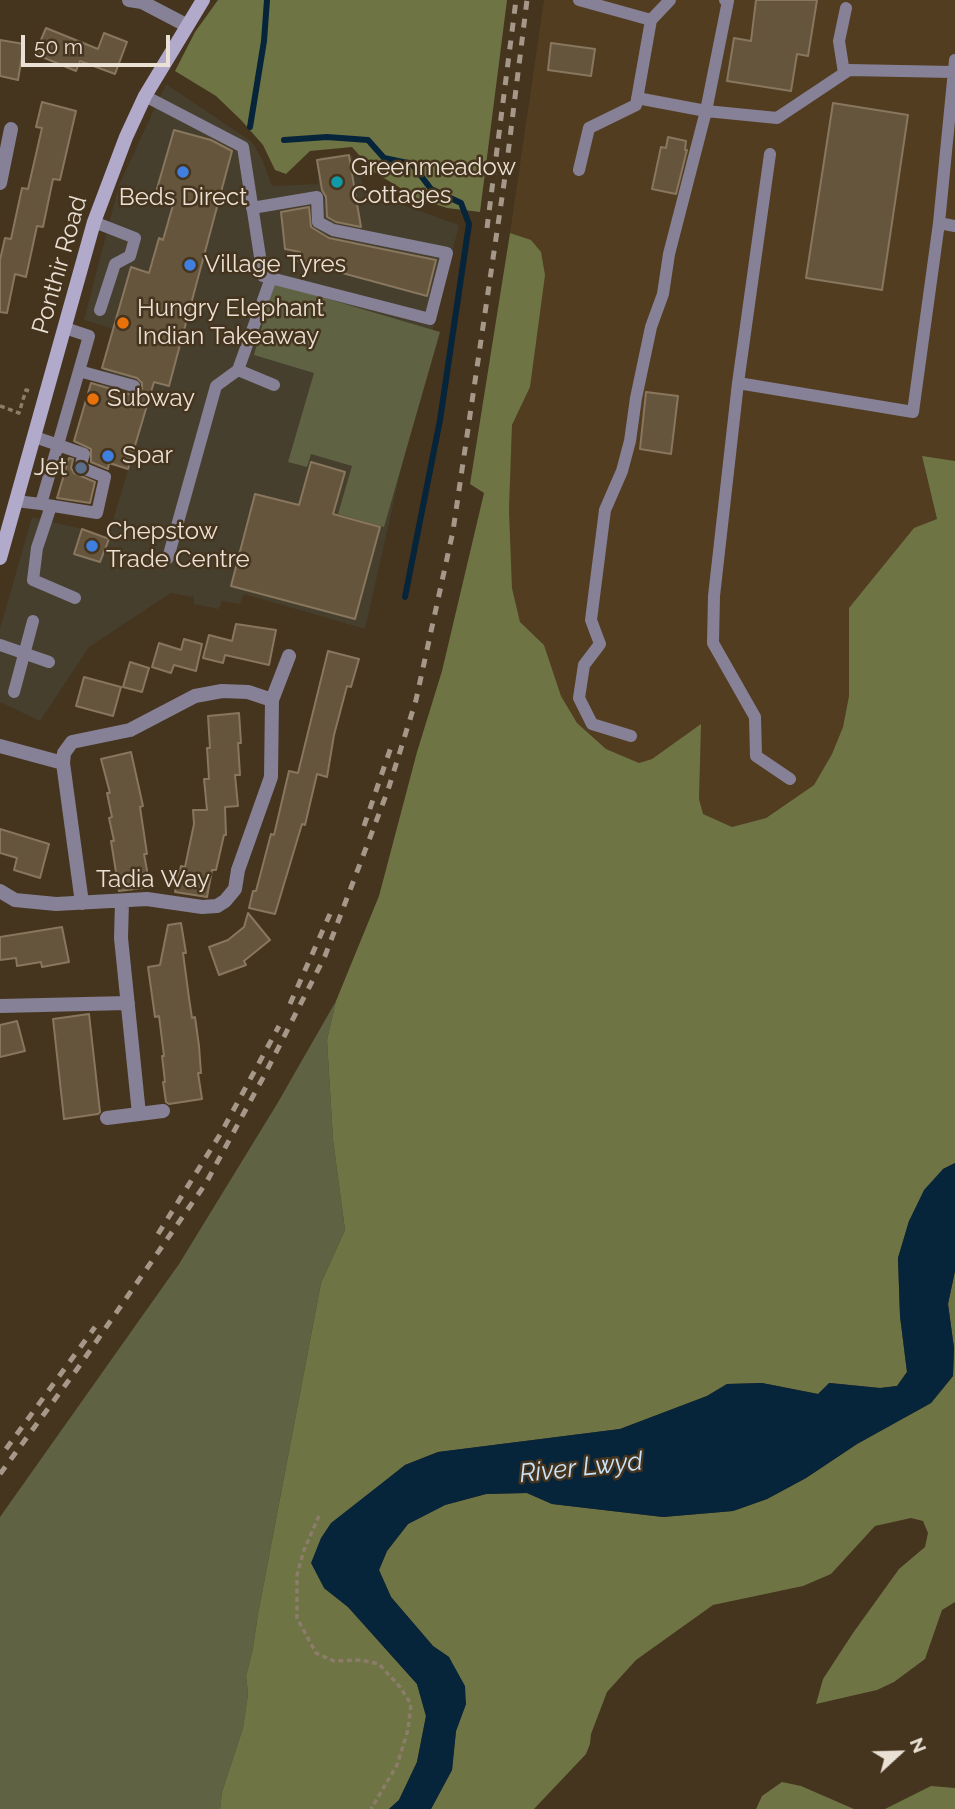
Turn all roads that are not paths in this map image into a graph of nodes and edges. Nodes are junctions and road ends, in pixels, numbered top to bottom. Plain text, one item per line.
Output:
1 (129, 0) edge
2 (203, 0) edge
3 (579, 0) edge
4 (670, 0) edge
5 (725, 0) edge
6 (846, 8) dead end
7 (651, 20) junction
8 (186, 25) junction
9 (954, 66) edge
10 (844, 73) junction
11 (145, 96) junction
12 (638, 98) junction
13 (706, 111) junction
14 (11, 129) dead end
15 (952, 131) edge
16 (769, 154) dead end
17 (579, 170) dead end
18 (0, 183) edge
19 (252, 208) junction
20 (94, 222) junction
21 (939, 223) junction
22 (955, 226) edge
23 (271, 278) junction
24 (100, 310) dead end
25 (65, 328) junction
26 (238, 370) junction
27 (79, 372) junction
28 (738, 383) junction
29 (274, 385) dead end
30 (134, 386) dead end
31 (35, 438) junction
32 (58, 444) junction
33 (16, 501) junction
34 (46, 505) junction
35 (0, 558) edge
36 (168, 558) dead end
37 (75, 598) dead end
38 (33, 621) dead end
39 (0, 645) edge
40 (24, 654) junction
41 (289, 656) dead end
42 (49, 663) dead end
43 (14, 692) dead end
44 (272, 700) junction
45 (631, 736) dead end
46 (0, 746) edge
47 (63, 763) junction
48 (790, 779) dead end
49 (0, 891) edge
50 (121, 902) junction
51 (82, 903) junction
52 (128, 1003) junction
53 (0, 1006) edge
54 (163, 1111) dead end
55 (139, 1114) junction
56 (107, 1118) dead end

1 - 8 street
2 - 8 main road, Ponthir Road
3 - 7 lane
4 - 7 lane
5 - 13 lane
6 - 10 lane
7 - 12 lane
8 - 11 main road, Ponthir Road
9 - 10 lane
9 - 15 lane
10 - 13 lane
11 - 19 lane
11 - 20 main road, Ponthir Road
12 - 13 lane
12 - 17 lane
13 - 45 lane
14 - 18 street
15 - 21 lane
16 - 28 lane
19 - 23 lane
19 - 23 lane
20 - 24 lane
20 - 25 main road, Ponthir Road
21 - 22 lane
21 - 28 lane
23 - 26 lane
25 - 27 lane
25 - 31 main road, Ponthir Road
26 - 29 lane
26 - 36 lane
27 - 30 lane
27 - 32 lane
28 - 48 lane
31 - 32 lane
31 - 33 main road, Ponthir Road
32 - 34 lane
32 - 34 lane
33 - 34 lane
33 - 35 main road, Ponthir Road
34 - 37 lane
38 - 40 lane
39 - 40 lane
40 - 42 lane
40 - 43 lane
41 - 44 street
44 - 47 street
44 - 50 street, Tadia Way
46 - 47 street
47 - 51 street
49 - 51 street, Tadia Way
50 - 51 street, Tadia Way
50 - 52 street
52 - 53 street
52 - 55 street
54 - 55 street
55 - 56 street

